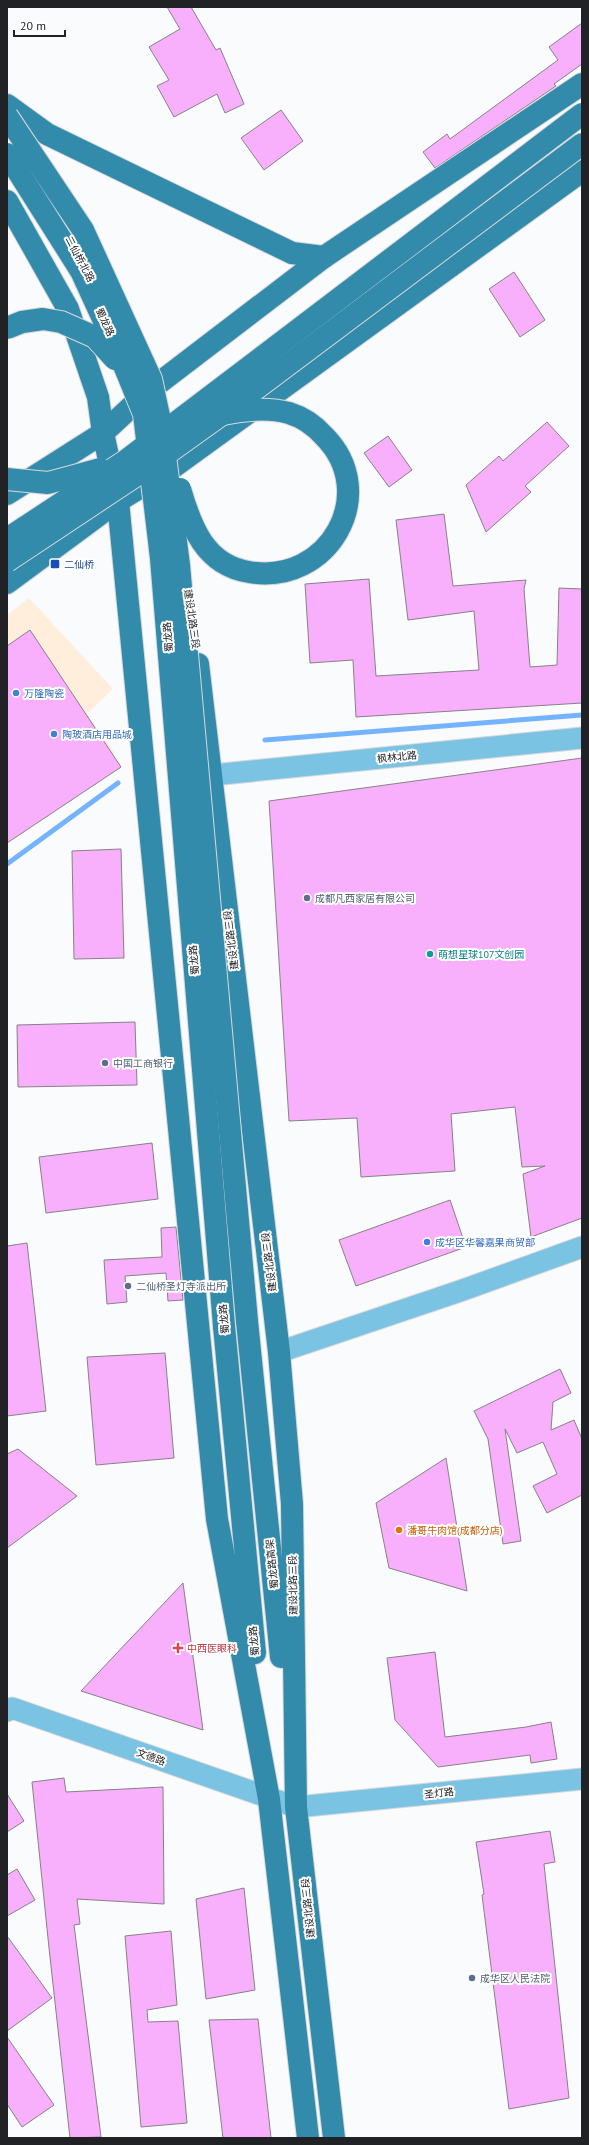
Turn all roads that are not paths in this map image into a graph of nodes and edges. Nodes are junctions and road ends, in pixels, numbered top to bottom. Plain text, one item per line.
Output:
1 (582, 84) edge
2 (7, 106) edge
3 (582, 114) edge
4 (7, 116) edge
5 (7, 129) edge
6 (582, 144) edge
7 (7, 154) edge
8 (582, 171) edge
9 (7, 200) edge
10 (324, 257) junction
11 (7, 328) edge
12 (146, 393) junction
13 (222, 414) junction
14 (161, 425) junction
15 (102, 433) junction
16 (150, 453) junction
17 (124, 462) junction
18 (172, 468) junction
19 (7, 479) edge
20 (7, 494) edge
21 (118, 501) junction
22 (7, 539) edge
23 (7, 561) edge
24 (7, 583) edge
25 (582, 738) edge
26 (212, 775) junction
27 (582, 1247) edge
28 (247, 1321) joint
29 (279, 1352) junction
30 (9, 1706) edge
31 (582, 1779) edge
32 (269, 1799) junction
33 (296, 1807) junction
34 (308, 2138) edge
35 (334, 2138) edge

1 - 10 main road
2 - 10 main road
3 - 17 main road, bridge
4 - 14 main road, 蜀龙路, bridge
5 - 12 main road, 二仙桥北路
6 - 13 main road, bridge
7 - 16 main road, 蜀龙路, bridge
8 - 18 main road
9 - 15 main road
10 - 12 main road
11 - 16 main road, bridge
12 - 15 main road
12 - 18 main road, 建设北路三段
13 - 14 main road, bridge
13 - 23 main road, bridge
14 - 28 main road, 蜀龙路, bridge
15 - 20 main road
15 - 21 main road
16 - 32 main road, 蜀龙路, bridge
17 - 19 main road, bridge
17 - 22 main road, bridge
18 - 21 main road
18 - 26 main road, 建设北路三段
21 - 24 main road
21 - 32 main road
25 - 26 street, 枫林北路
26 - 29 main road, 建设北路三段
27 - 29 street
28 - 33 main road, 蜀龙路高架
29 - 33 main road, 建设北路三段
30 - 32 street, 文德路
31 - 33 street, 圣灯路
32 - 33 street, 文德路
32 - 34 main road
33 - 35 main road, 建设北路三段

